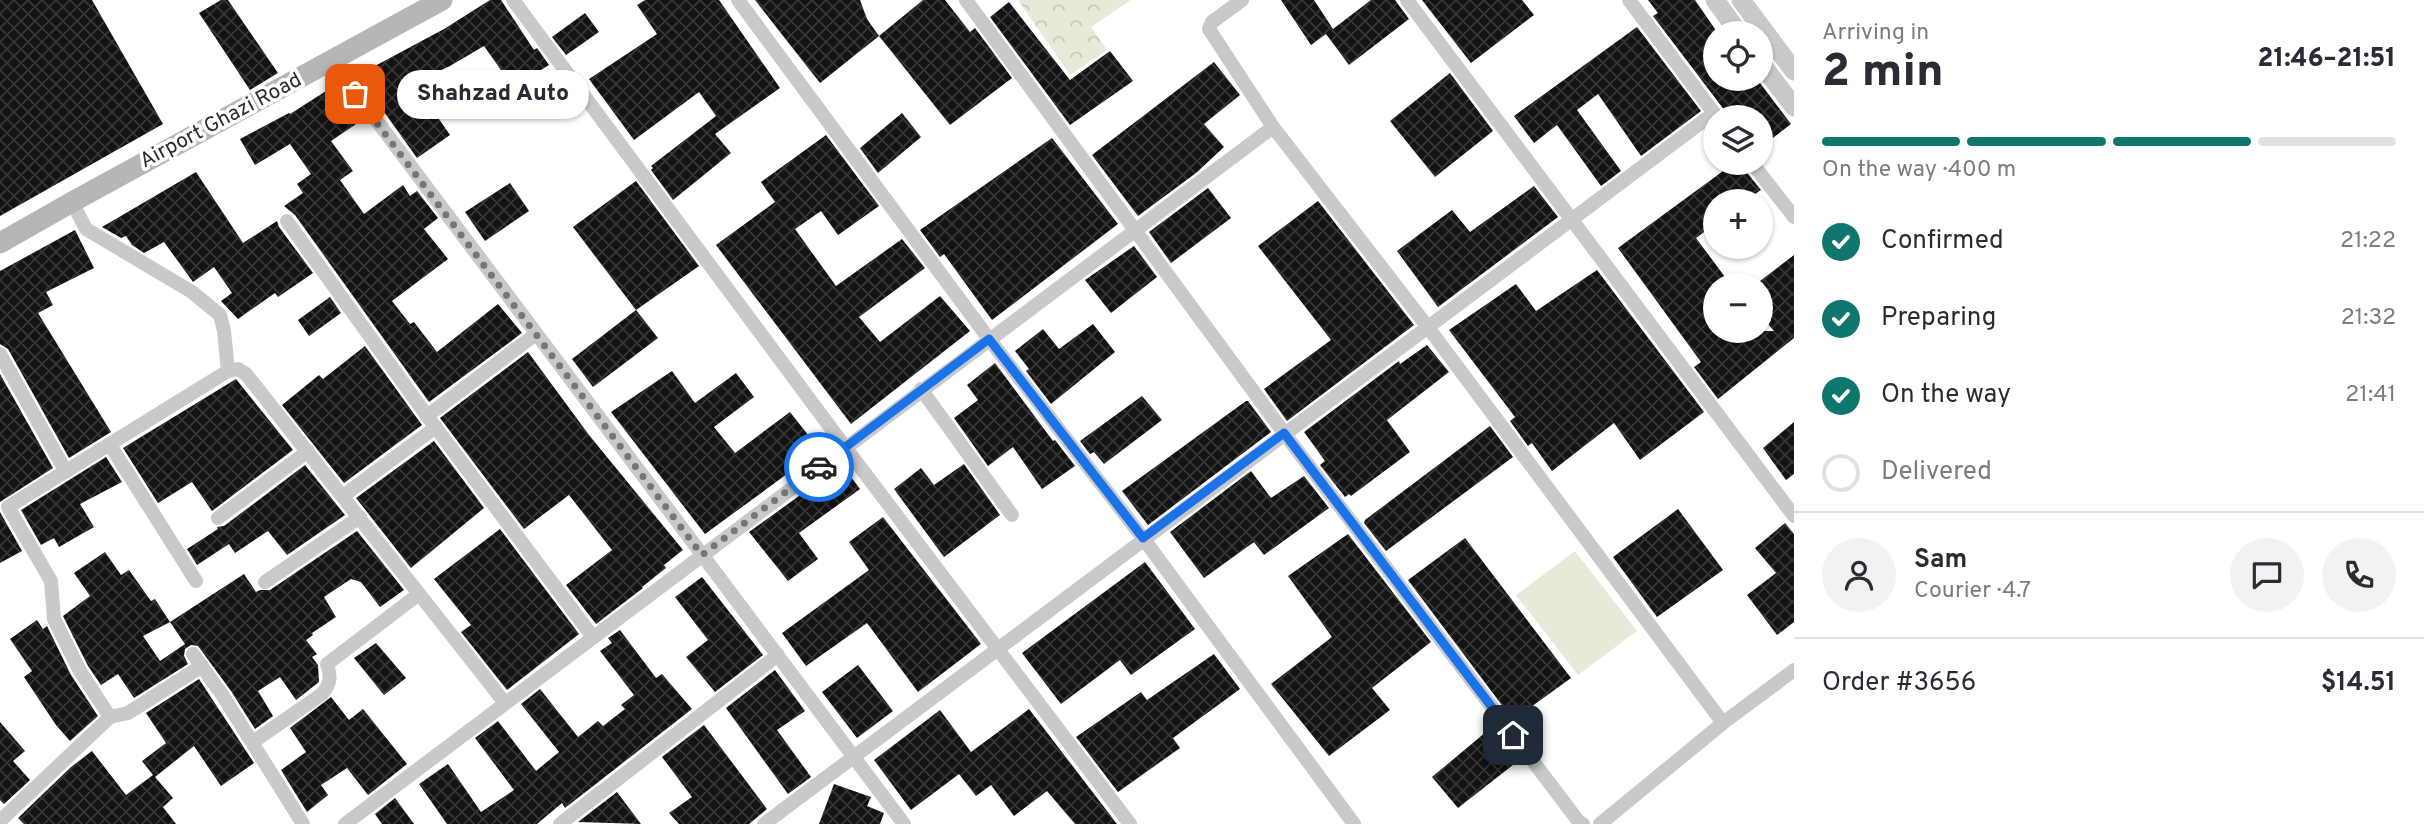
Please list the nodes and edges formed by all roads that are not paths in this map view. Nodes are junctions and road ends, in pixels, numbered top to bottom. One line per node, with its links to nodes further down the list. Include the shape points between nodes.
1 (442, 0): 11 (main road, Airport Ghazi Road)
2 (513, 0): 35 (street)
3 (738, 0): 28 (street)
4 (966, 0): 24 (street)
5 (1242, 0): 18 (street, via 1209,29)
6 (1407, 0): 22 (street)
7 (1629, 0): 15 (street)
8 (1715, 0): 10 (street)
9 (1741, 0): 12 (street)
10 (1730, 21)
11 (332, 61): 20 (main road, Airport Ghazi Road); 27 (street)
12 (1791, 62): 13 (street)
13 (1773, 66)
14 (1773, 79): 16 (street)
15 (1708, 105)
16 (1794, 107)
17 (1703, 125): 22 (street)
18 (1273, 127): 24 (street); 26 (street)
19 (1761, 175): 21 (street)
20 (72, 202): 25 (main road, Airport Ghazi Road); 30 (street, via 86,229 192,292 219,315)
21 (1794, 217)
22 (1573, 220): 26 (street); 40 (street)
23 (287, 221): 32 (street)
24 (1135, 229): 28 (street); 33 (street)
25 (0, 243)
26 (1427, 326): 33 (street); 54 (street)
27 (536, 334): 32 (street); 44 (street)
28 (989, 339): 31 (street); 43 (street)
29 (0, 354): 37 (street)
30 (228, 371): 34 (street); 36 (street, via 238,369 246,374)
31 (922, 389): 35 (street); 39 (street)
32 (432, 422): 38 (street); 48 (street)
33 (1284, 433): 43 (street); 65 (street)
34 (110, 445): 37 (street); 45 (street)
35 (845, 447): 44 (street); 49 (street)
36 (308, 451): 38 (street); 42 (street)
37 (66, 471): 53 (street, via 8,507 51,581 54,619 79,671)
38 (343, 496): 41 (street)
39 (1012, 515)
40 (1794, 516)
41 (360, 517): 46 (street); 47 (street)
42 (218, 518)
43 (1143, 538): 49 (street); 64 (street)
44 (702, 555): 48 (street); 50 (street)
45 (196, 581)
46 (265, 582)
47 (419, 594): 52 (street); 55 (street, via 327,664 329,685 322,694)
48 (593, 637): 52 (street)
49 (998, 648): 56 (street); 63 (street)
50 (779, 655): 56 (street); 60 (street)
51 (1794, 670): 54 (street)
52 (505, 703): 59 (street)
53 (110, 717): 55 (street, via 128,713 197,660); 57 (street)
54 (1723, 723): 66 (street)
55 (253, 742): 58 (street)
56 (854, 755): 61 (street); 62 (street)
57 (2, 821)
58 (303, 824)
59 (345, 824)
60 (560, 824)
61 (764, 824)
62 (904, 824)
63 (1130, 824)
64 (1354, 824)
65 (1583, 824)
66 (1600, 824)

